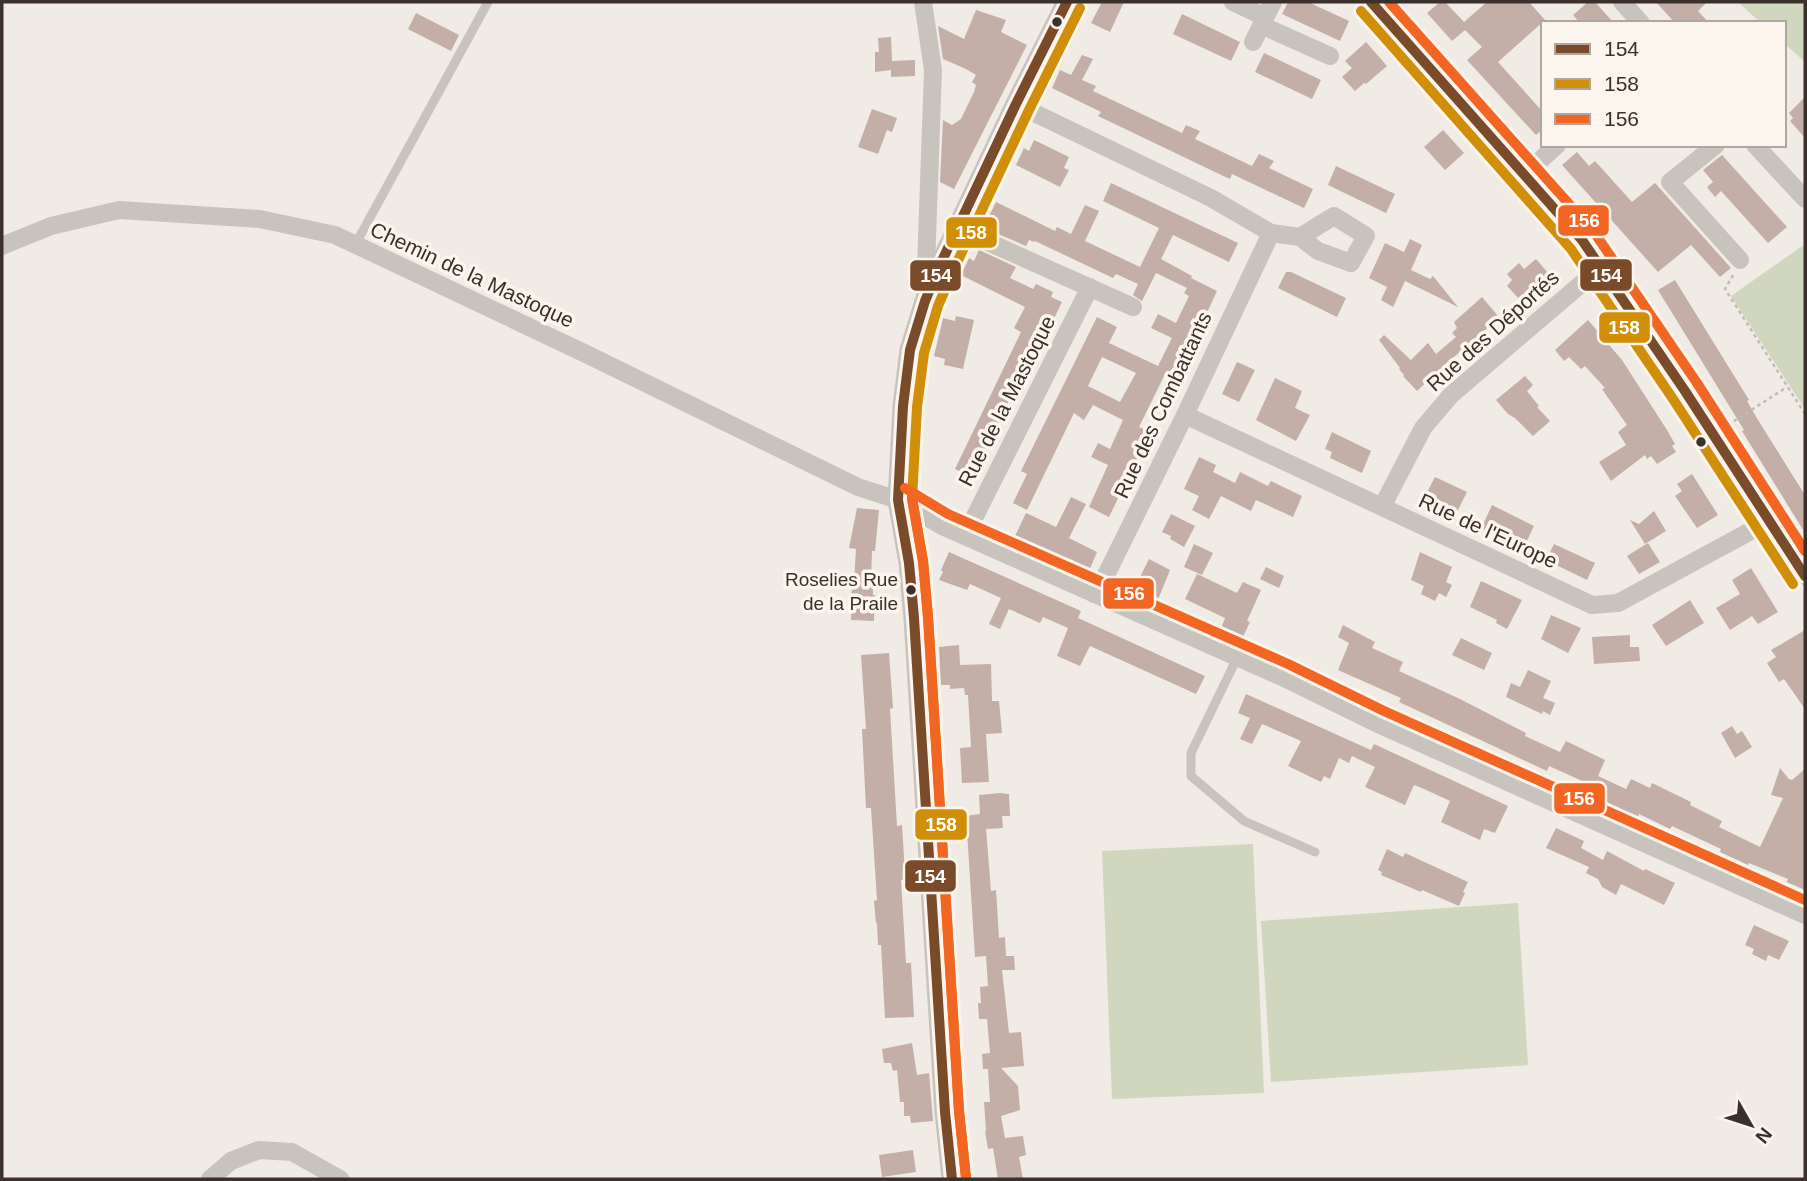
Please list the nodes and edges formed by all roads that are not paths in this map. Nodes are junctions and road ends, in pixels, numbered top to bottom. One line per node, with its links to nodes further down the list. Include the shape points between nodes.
1 (488, 2): 20 (lane)
2 (923, 2): 25 (street, via 933,69)
3 (1067, 2): 11 (street)
4 (1233, 2): 7 (street)
5 (1371, 2): 15 (street)
6 (1622, 2): 8 (street)
7 (1266, 14): 9 (street); 10 (street)
8 (1639, 21)
9 (1253, 42)
10 (1330, 56)
11 (1016, 104): 17 (street, via 1211,198); 25 (street)
12 (1555, 147): 15 (street)
13 (1714, 147): 22 (street, via 1670,182)
14 (1757, 147): 16 (street)
15 (1524, 175): 23 (street)
16 (1805, 199)
17 (1271, 233): 18 (street); 27 (street, Rue des Combattants)
18 (1300, 237)
19 (979, 238): 24 (street)
20 (355, 245): 21 (street, Chemin de la Mastoque, via 335,235 260,219 118,210 51,226); 28 (street, Chemin de la Mastoque, via 858,487)
21 (2, 246)
22 (1740, 260)
23 (1601, 267): 29 (street, Rue des Déportés, via 1451,395 1423,428); 30 (street)
24 (1090, 286): 26 (street); 31 (street, Rue de la Mastoque)
25 (925, 301): 28 (street, via 909,350)
26 (1133, 307)
27 (1185, 415): 29 (street, Rue de l'Europe); 33 (street, Rue des Combattants)
28 (898, 500): 31 (street, Chemin de la Mastoque); 39 (street, via 914,618)
29 (1382, 507): 30 (street, Rue de l'Europe, via 1592,605 1618,603)
30 (1769, 521): 32 (street)
31 (965, 536): 33 (street, Chemin de la Mastoque)
32 (1805, 576)
33 (1094, 594): 34 (street, Chemin de la Mastoque)
34 (1237, 658): 35 (lane, via 1191,753 1191,776 1244,821); 36 (street, Chemin de la Mastoque)
35 (1315, 852)
36 (1805, 915)
37 (210, 1179): 38 (street, via 231,1161 259,1150 292,1152)
38 (340, 1179)
39 (952, 1179)

